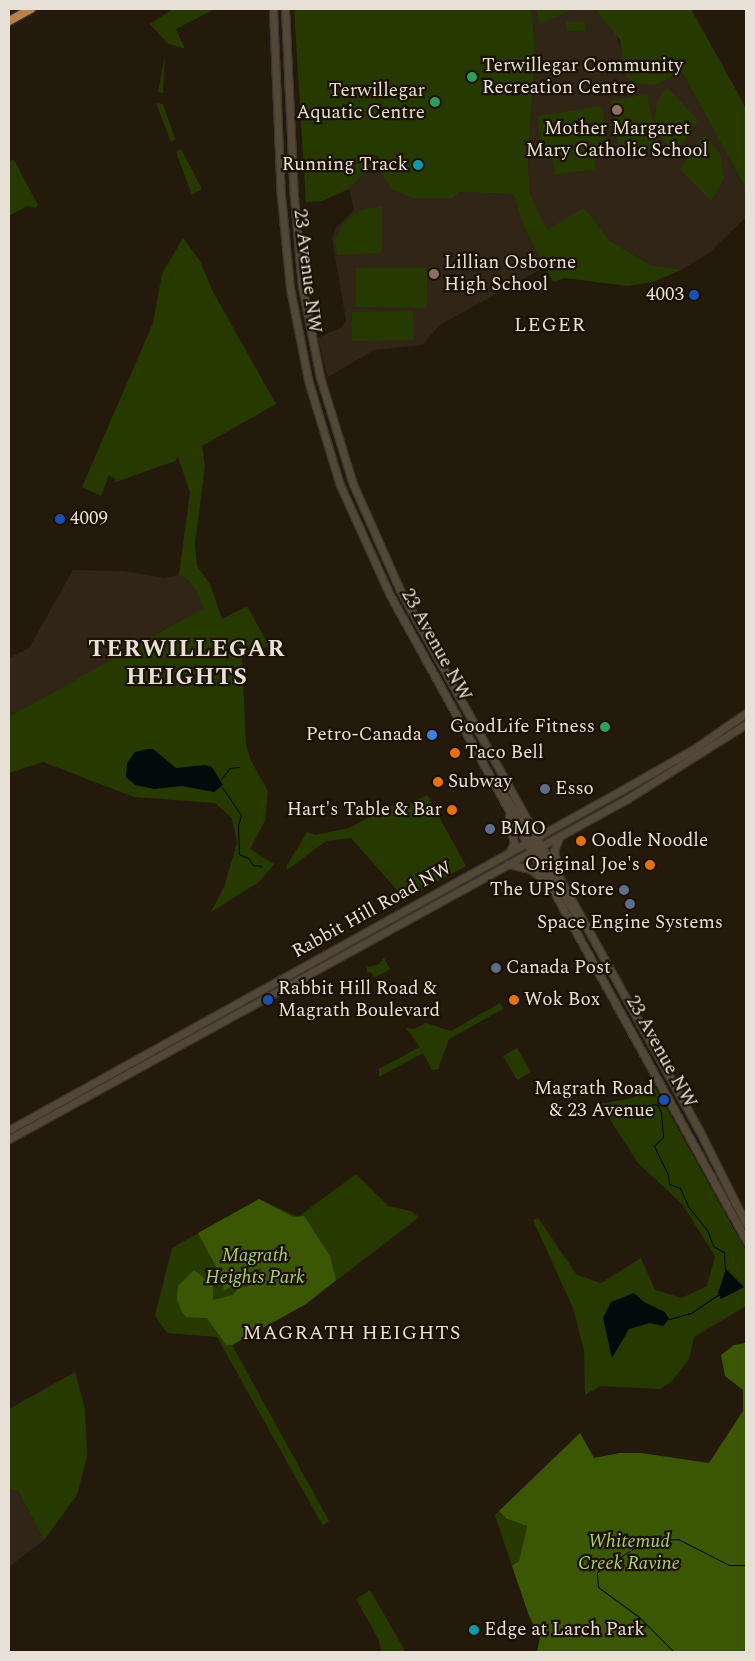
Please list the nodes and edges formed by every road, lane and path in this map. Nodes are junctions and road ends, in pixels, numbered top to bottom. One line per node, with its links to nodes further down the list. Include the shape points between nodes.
1 (31, 9): 4 (main road)
2 (273, 9): 7 (main road, 23 Avenue NW, via 287,264 296,324 316,409 340,485 372,559)
3 (285, 9): 10 (main road, 23 Avenue NW, via 299,264 310,334 331,419 382,552)
4 (9, 21)
5 (746, 712): 10 (main road, Rabbit Hill Road NW, via 694,749)
6 (746, 724): 9 (main road, Rabbit Hill Road NW, via 666,777)
7 (492, 780): 8 (main road, 23 Avenue NW); 10 (main road)
8 (506, 806): 10 (main road, 23 Avenue NW); 12 (main road, via 514,843)
9 (559, 836): 11 (main road, Rabbit Hill Road NW); 14 (main road, via 554,851)
10 (532, 840): 11 (main road, 23 Avenue NW); 11 (main road, 23 Avenue NW); 12 (main road, Rabbit Hill Road NW)
11 (537, 849): 13 (main road, Rabbit Hill Road NW); 14 (main road, 23 Avenue NW); 15 (main road, 23 Avenue NW); 16 (main road, via 572,910)
12 (505, 855): 17 (main road, Rabbit Hill Road NW)
13 (508, 864): 15 (main road, via 530,869); 18 (main road, Rabbit Hill Road NW)
14 (561, 880): 16 (main road, 23 Avenue NW)
15 (549, 884): 20 (main road, 23 Avenue NW)
16 (588, 930): 19 (main road, 23 Avenue NW, via 699,1130)
17 (9, 1130)
18 (9, 1139)
19 (746, 1224)
20 (746, 1240)

